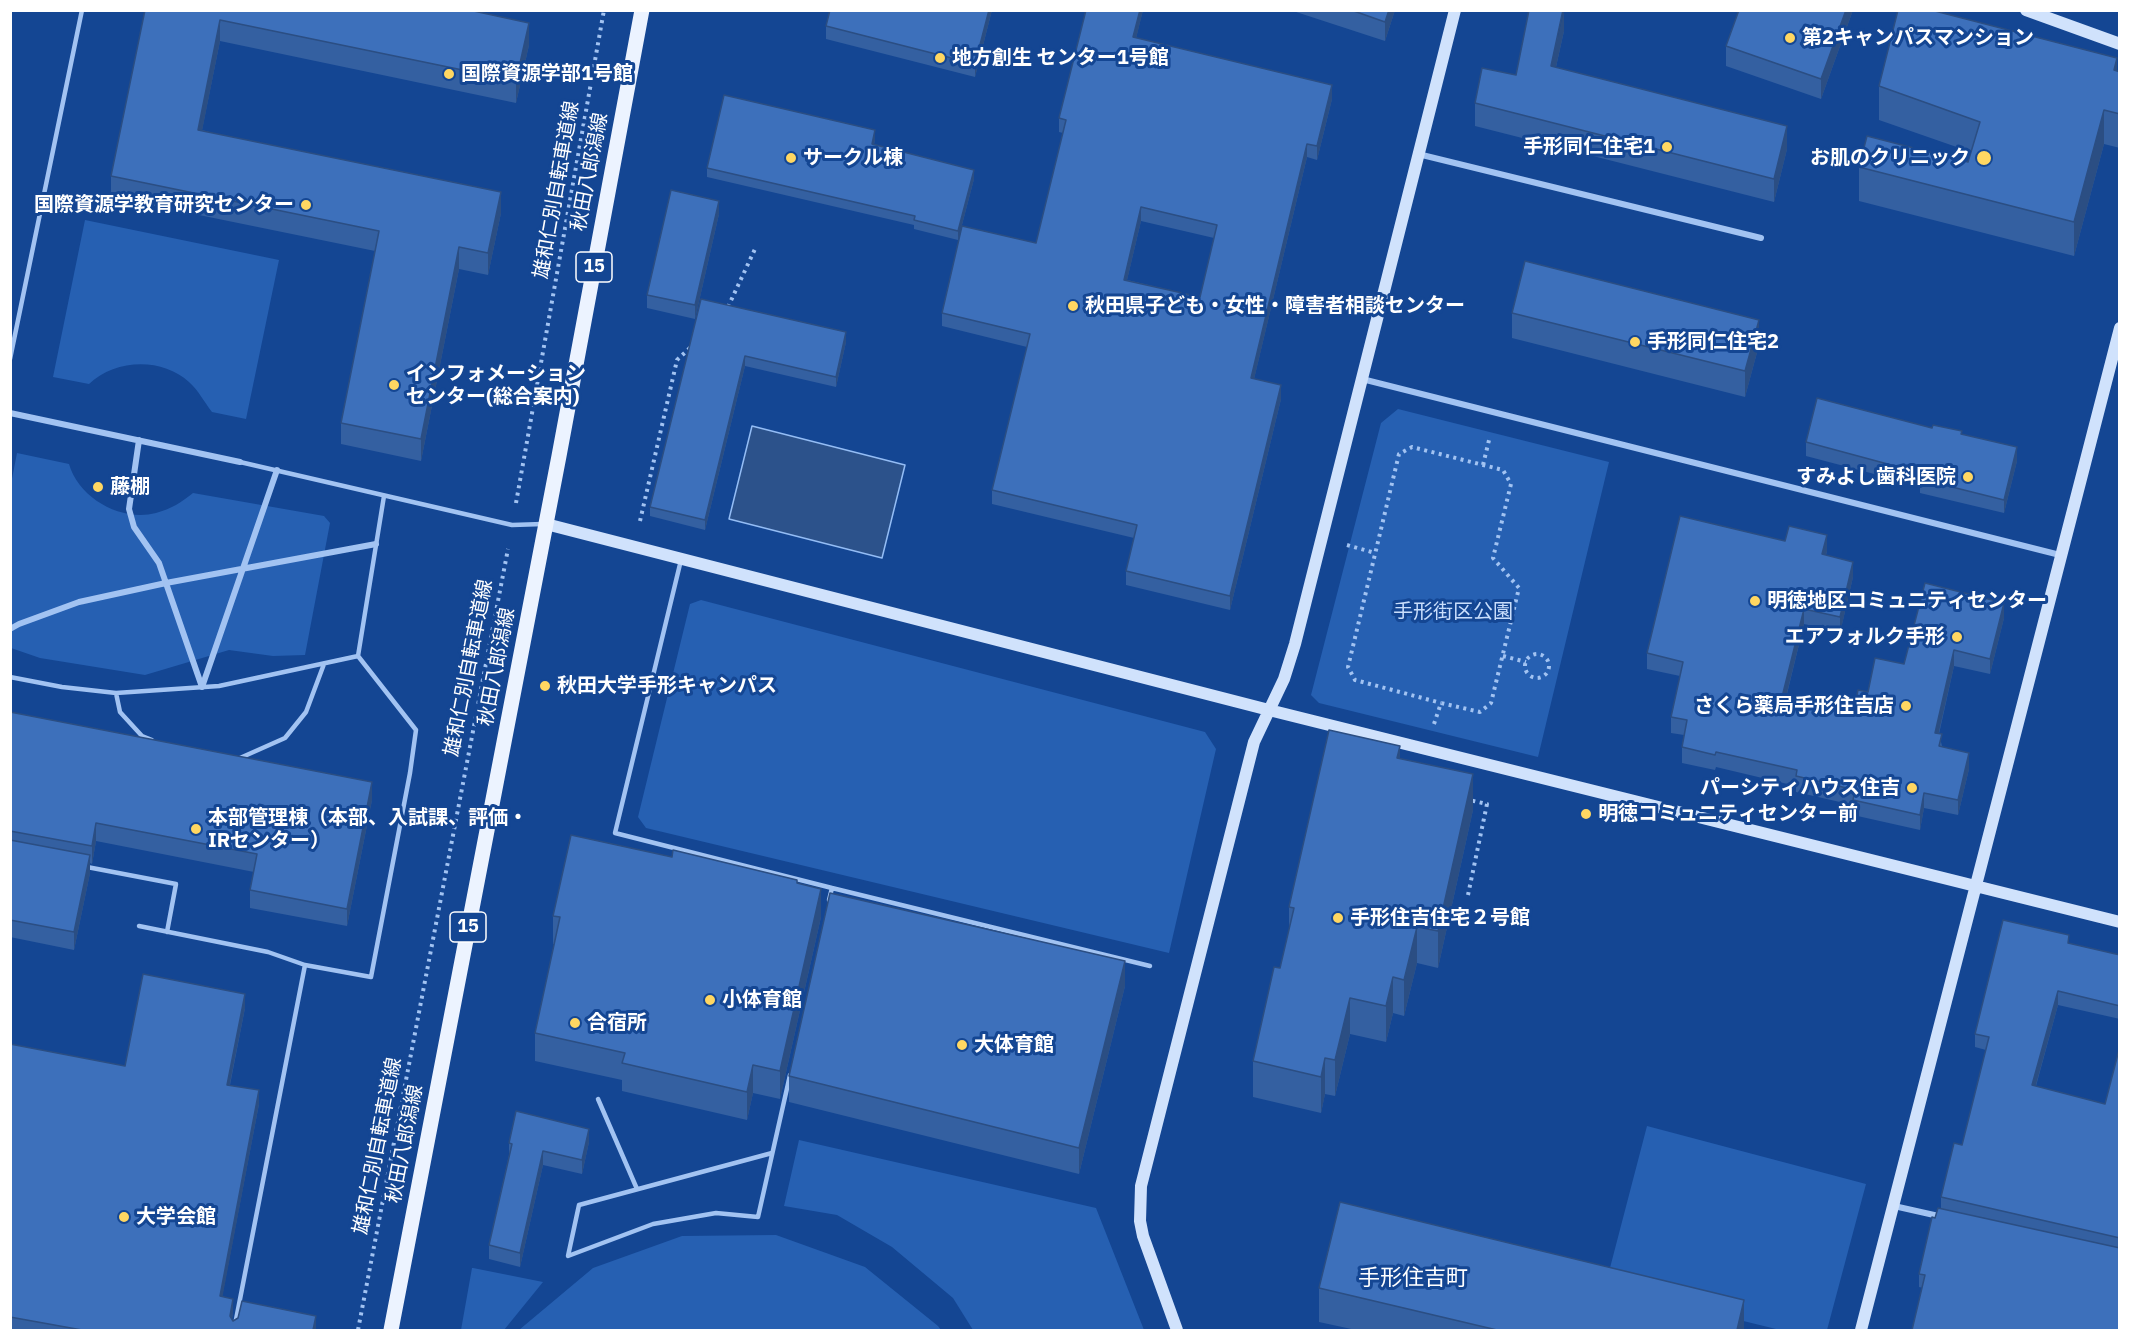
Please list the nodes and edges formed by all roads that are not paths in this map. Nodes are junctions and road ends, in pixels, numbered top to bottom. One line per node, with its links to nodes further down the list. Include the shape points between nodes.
1 (82, 10): 9 (lane)
2 (642, 10): 16 (main road, 秋田八郎潟線 / 15)
3 (1455, 10): 6 (street)
4 (2026, 10): 5 (street)
5 (2120, 44)
6 (1418, 154): 7 (street); 10 (street)
7 (1761, 238)
8 (2120, 328): 18 (street)
9 (10, 359)
10 (1361, 379): 18 (street); 28 (street, via 1294,644 1284,679)
11 (10, 413): 12 (street)
12 (140, 440): 13 (street); 21 (street, via 129,509 134,527 159,563)
13 (240, 462): 14 (lane)
14 (277, 470): 15 (lane); 20 (street)
15 (384, 496): 16 (lane, via 512,525); 17 (lane)
16 (546, 524): 19 (street); 47 (main road, 秋田八郎潟線 / 15)
17 (376, 544): 20 (street); 23 (lane)
18 (2060, 555): 32 (street)
19 (682, 558): 28 (street); 33 (lane, via 615,833)
20 (245, 568): 21 (street); 26 (street)
21 (166, 583): 22 (street, via 79,602); 26 (street)
22 (10, 630)
23 (358, 656): 24 (lane); 38 (lane, via 416,729 410,772 370,977)
24 (324, 664): 26 (lane); 30 (lane, via 306,712 285,738 241,758)
25 (10, 677): 27 (lane)
26 (202, 687): 27 (lane)
27 (117, 693): 29 (lane, via 120,712 142,736)
28 (1269, 710): 32 (street); 48 (street, via 1254,742 1141,1186 1143,1236)
29 (163, 744)
30 (230, 756)
31 (77, 866): 37 (lane, via 176,884)
32 (1977, 886): 35 (street); 44 (street)
33 (832, 888): 34 (lane); 39 (lane)
34 (826, 911)
35 (2120, 922)
36 (140, 926): 37 (lane)
37 (167, 932): 38 (lane, via 268,952)
38 (305, 965): 46 (lane)
39 (1150, 966)
40 (790, 1072): 42 (lane)
41 (598, 1099): 43 (lane)
42 (772, 1153): 43 (lane); 43 (lane, via 758,1217 716,1213 653,1224 568,1256 579,1204)
43 (637, 1189)
44 (1894, 1206): 45 (street); 49 (street)
45 (1950, 1218)
46 (234, 1330)
47 (391, 1330)
48 (1177, 1330)
49 (1862, 1330)

